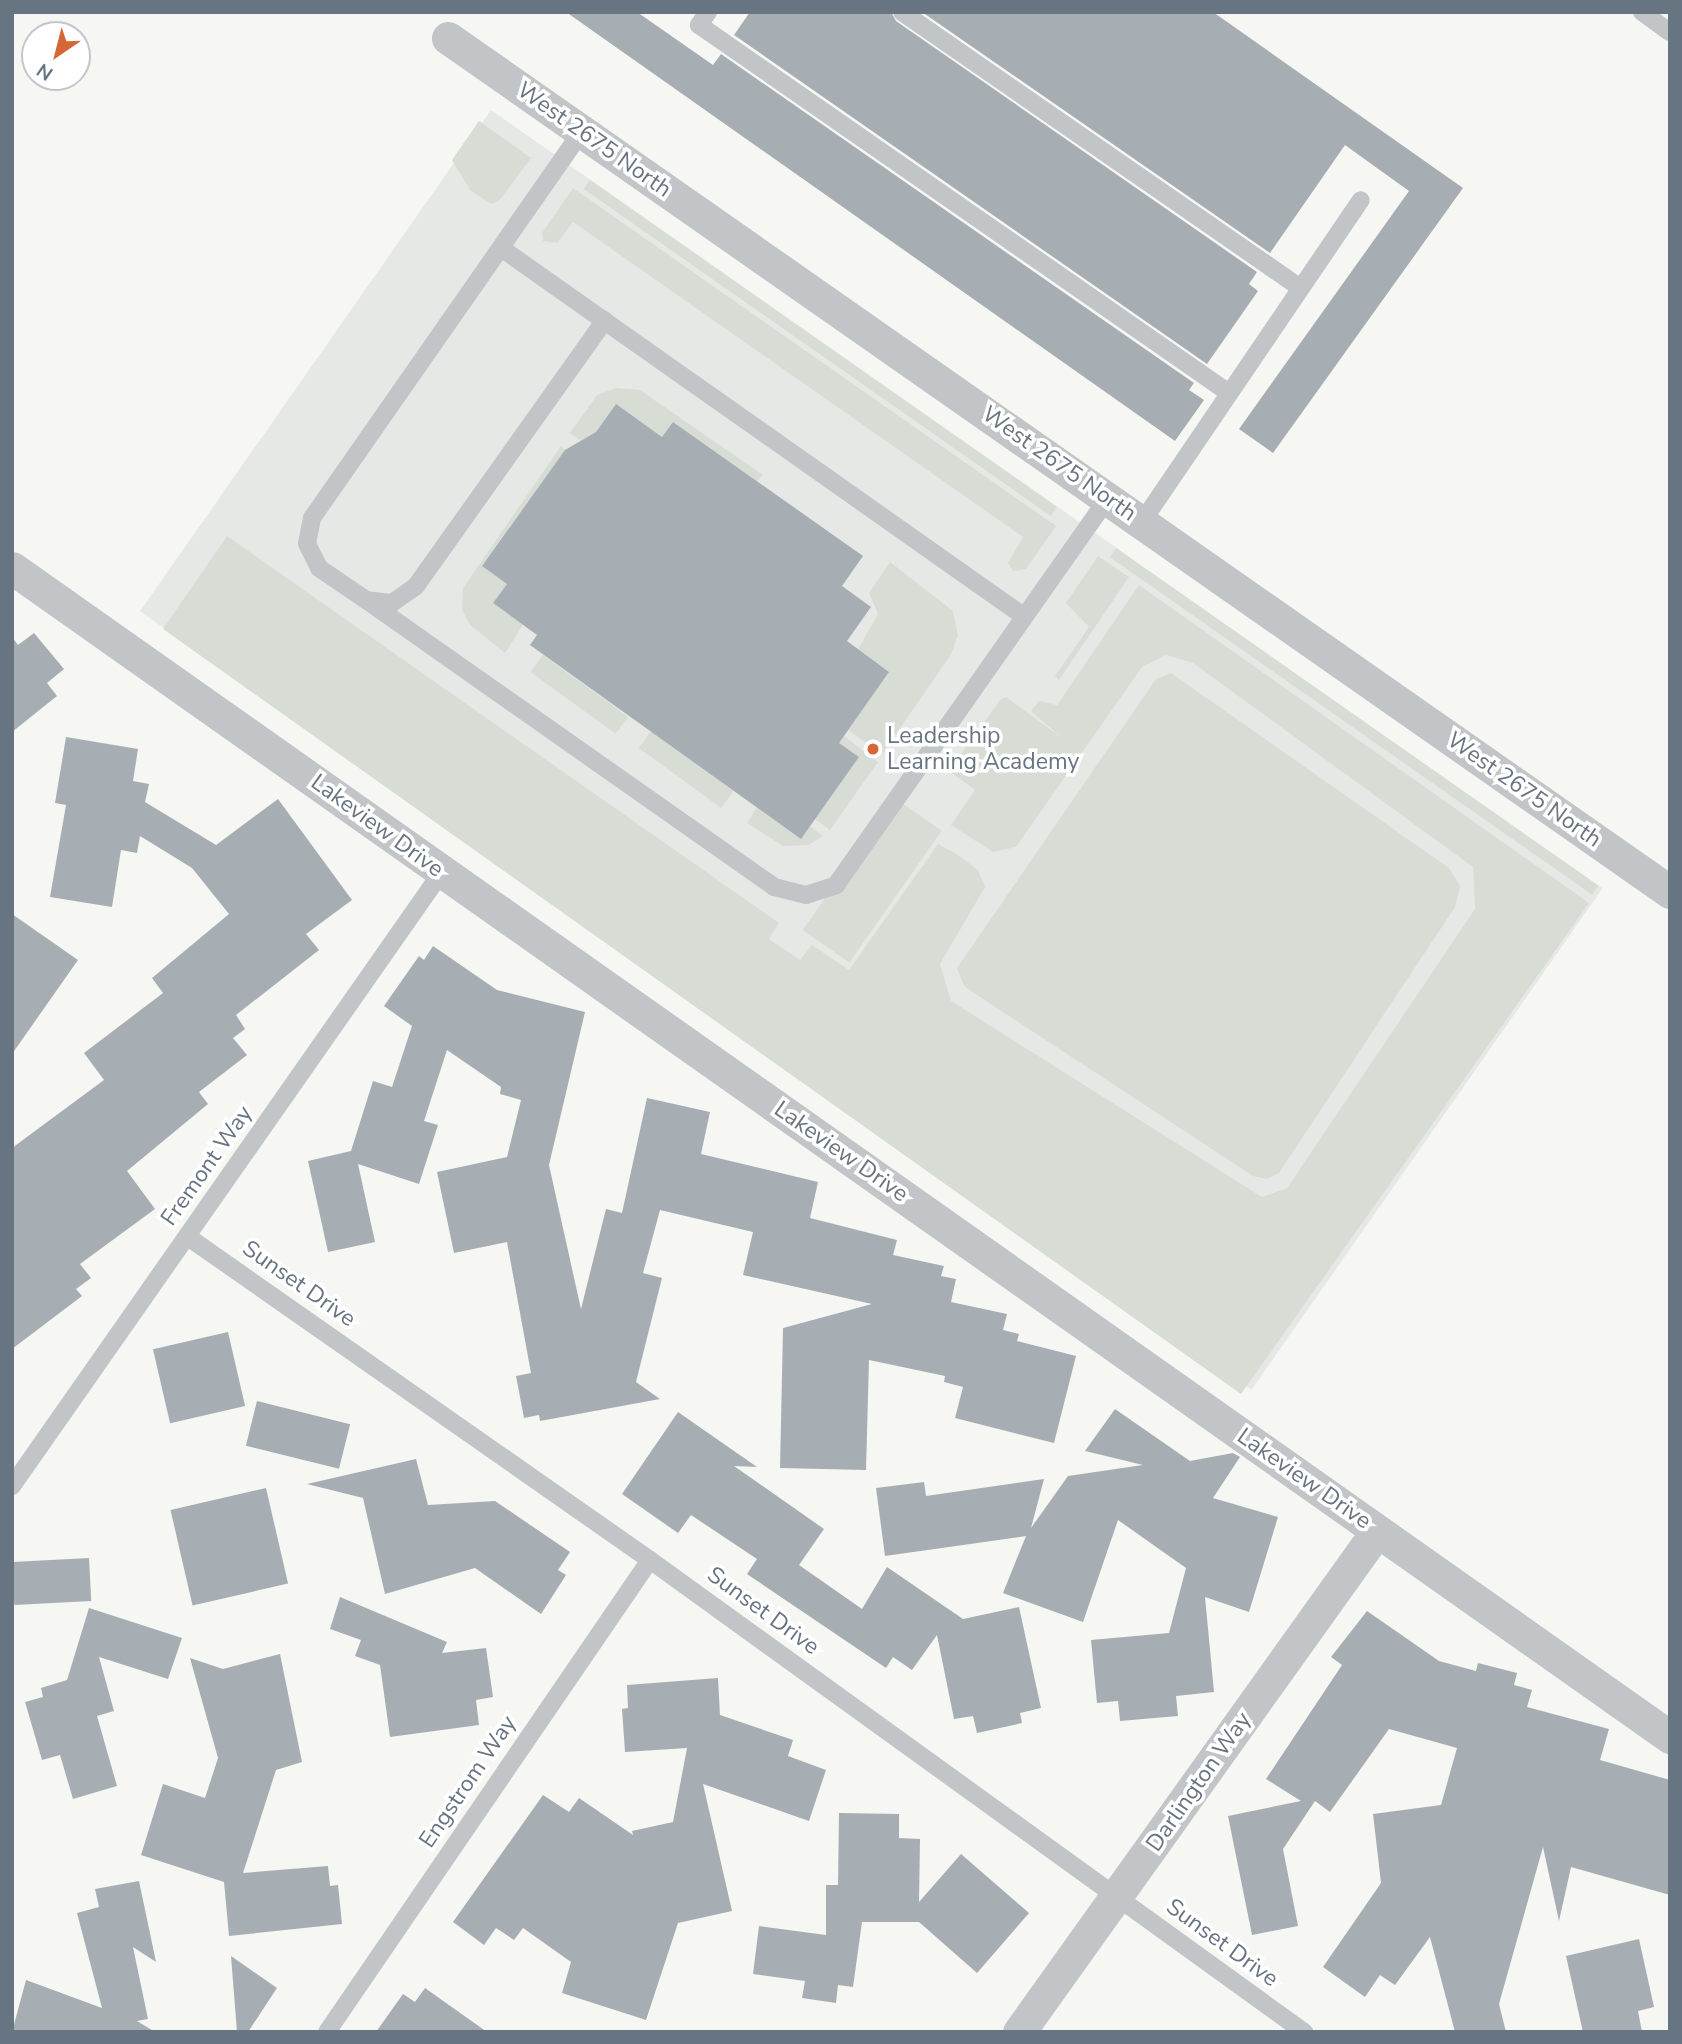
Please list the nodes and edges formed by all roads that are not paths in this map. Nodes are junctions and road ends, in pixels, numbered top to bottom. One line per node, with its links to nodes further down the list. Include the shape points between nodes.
1 (708, 12): 11 (lane, via 699,26)
2 (902, 12): 9 (lane)
3 (1643, 12): 4 (lane)
4 (1670, 33)
5 (448, 38): 6 (street, West 2675 North)
6 (582, 131): 8 (lane); 12 (street, West 2675 North)
7 (1361, 200): 9 (lane)
8 (501, 248): 10 (lane); 15 (lane, via 312,518 307,544 319,568)
9 (1300, 288): 11 (lane)
10 (605, 320): 15 (lane, via 416,586 392,603); 16 (lane)
11 (1229, 393): 13 (lane)
12 (1108, 498): 13 (street, West 2675 North); 16 (lane)
13 (1143, 522): 18 (street, West 2675 North)
14 (12, 568): 17 (street, Lakeview Drive)
15 (366, 600): 16 (lane, via 774,887 806,895 836,885)
16 (1022, 615)
17 (441, 873): 19 (lane, Fremont Way); 21 (street, Lakeview Drive)
18 (1670, 892)
19 (188, 1237): 20 (lane, Fremont Way); 22 (lane, Sunset Drive)
20 (12, 1486)
21 (1377, 1531): 23 (street, Lakeview Drive); 24 (street, Darlington Way)
22 (650, 1560): 24 (lane, Sunset Drive); 25 (lane, Engstrom Way)
23 (1670, 1737)
24 (1117, 1897): 26 (street, Darlington Way); 27 (lane, Sunset Drive)
25 (327, 2032)
26 (1019, 2032)
27 (1304, 2032)

